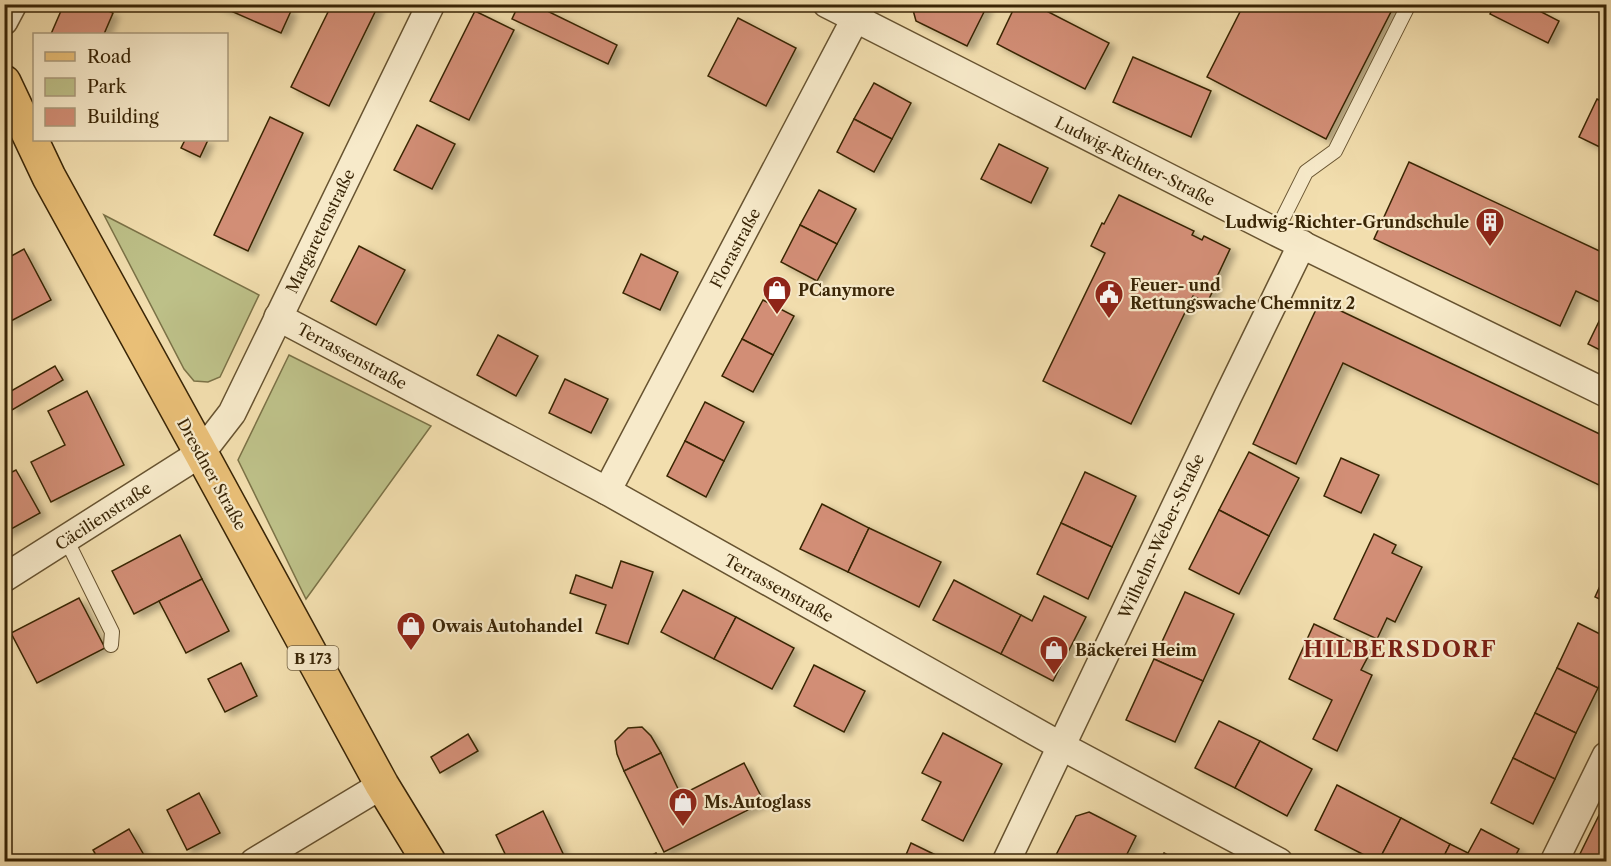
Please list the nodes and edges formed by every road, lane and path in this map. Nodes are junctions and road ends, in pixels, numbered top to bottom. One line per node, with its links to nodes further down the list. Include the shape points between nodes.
1 (13, 4): 6 (street)
2 (431, 4): 10 (street, Margaretenstraße)
3 (827, 4): 5 (street, Ludwig-Richter-Straße)
4 (1409, 4): 8 (lane, via 1335,151 1306,172)
5 (859, 12): 8 (street, Ludwig-Richter-Straße); 13 (street, Florastraße)
6 (4, 21)
7 (4, 82): 12 (main road, Dresdner Straße / B 173, via 49,177)
8 (1276, 232): 9 (street, Ludwig-Richter-Straße)
9 (1302, 244): 11 (street, Ludwig-Richter-Straße); 17 (street, Wilhelm-Weber-Straße)
10 (278, 317): 12 (street, Margaretenstraße, via 232,413); 13 (street, Terrassenstraße)
11 (1606, 393)
12 (201, 453): 14 (street, Cäcilienstraße); 19 (main road, Dresdner Straße / B 173)
13 (607, 492): 17 (street, Terrassenstraße)
14 (66, 539): 15 (street, Cäcilienstraße); 16 (lane, via 112,632)
15 (4, 578)
16 (111, 645)
17 (1061, 746): 22 (street, Wilhelm-Weber-Straße); 23 (street, Terrassenstraße)
18 (1606, 756): 24 (street)
19 (382, 785): 20 (street); 21 (main road, Dresdner Straße / B 173)
20 (254, 861)
21 (429, 861)
22 (1006, 861)
23 (1279, 861)
24 (1554, 861)

